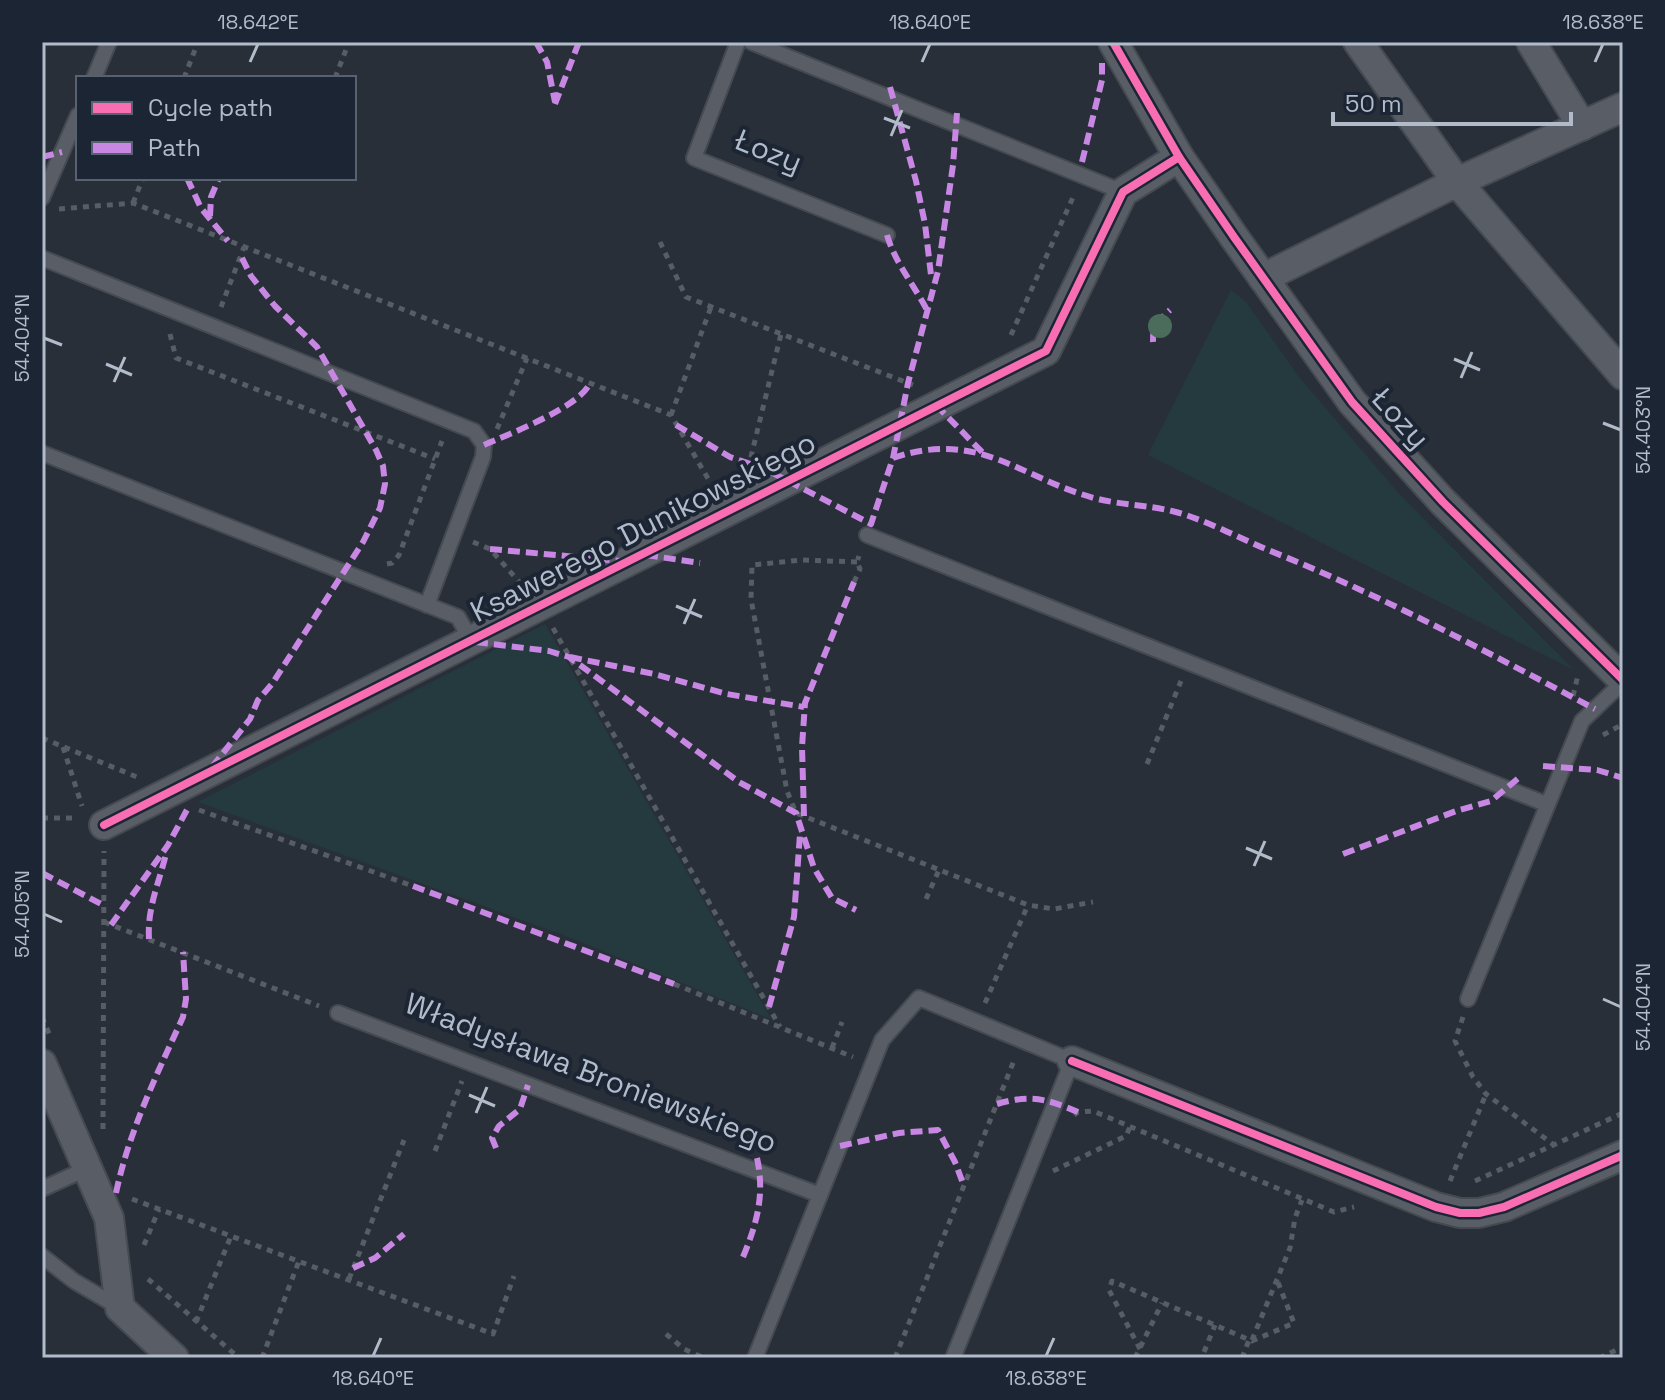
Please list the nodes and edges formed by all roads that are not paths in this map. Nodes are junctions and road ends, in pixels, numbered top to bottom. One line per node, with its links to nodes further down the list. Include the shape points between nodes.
1 (109, 42): 7 (lane)
2 (738, 42): 15 (lane, Łozy, via 694,158)
3 (751, 42): 13 (lane)
4 (1113, 42): 11 (street, Łozy)
5 (1358, 42): 12 (street)
6 (1531, 42): 10 (street)
7 (95, 76)
8 (1623, 107): 10 (street)
9 (76, 120): 14 (lane)
10 (1582, 126): 12 (street)
11 (1179, 157): 13 (street); 17 (street, Łozy)
12 (1457, 182): 17 (street); 18 (street)
13 (1123, 192): 22 (street, Ksawerego Dunikowskiego, via 1046,351)
14 (42, 198)
15 (887, 235)
16 (42, 258): 21 (lane, Ksawerego Dunikowskiego, via 474,431 484,445 483,457)
17 (1263, 278): 23 (street, Łozy, via 1352,402 1443,502)
18 (1623, 375)
19 (42, 453): 21 (lane, Ksawerego Dunikowskiego)
20 (867, 535): 24 (lane)
21 (427, 605): 22 (lane, Ksawerego Dunikowskiego, via 458,617)
22 (472, 642): 25 (street, Ksawerego Dunikowskiego)
23 (1623, 681): 24 (lane, Łozy, via 1582,721)
24 (1546, 804): 26 (lane, Łozy)
25 (94, 818)
26 (1468, 999)
27 (338, 1013): 33 (lane, Władysława Broniewskiego)
28 (1072, 1061): 30 (street, via 1460,1213 1504,1207); 33 (lane, via 919,998 882,1040); 38 (lane)
29 (42, 1064): 31 (street)
30 (1623, 1155)
31 (88, 1168): 32 (lane); 35 (street, via 109,1218)
32 (42, 1189)
33 (820, 1195): 37 (lane)
34 (42, 1256): 35 (lane)
35 (120, 1308): 36 (street)
36 (174, 1358)
37 (755, 1358)
38 (953, 1358)

